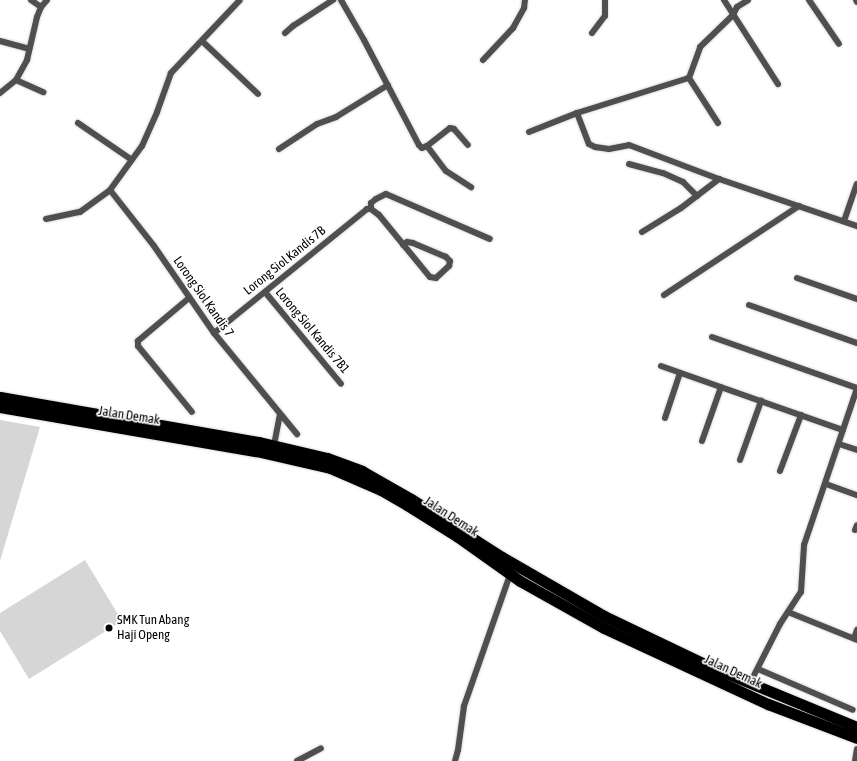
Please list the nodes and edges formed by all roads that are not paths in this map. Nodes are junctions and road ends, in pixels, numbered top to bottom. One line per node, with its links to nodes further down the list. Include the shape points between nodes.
1 (31, 0): 11 (street)
2 (46, 0): 11 (street)
3 (240, 0): 16 (street)
4 (333, 0): 13 (street)
5 (341, 0): 23 (street)
6 (525, 0): 19 (street, via 524,8 513,28)
7 (605, 0): 14 (street, via 605,16)
8 (724, 0): 12 (street)
9 (748, 0): 12 (street, via 737,7)
10 (809, 0): 17 (street)
11 (41, 7): 18 (street)
12 (733, 15): 20 (street, via 700,47); 22 (street)
13 (285, 33)
14 (592, 33)
15 (0, 41): 18 (street)
16 (202, 41): 26 (street); 34 (street, via 171,73 142,146)
17 (839, 44)
18 (29, 49): 21 (street, via 27,60)
19 (483, 60)
20 (689, 78): 27 (street); 29 (street)
21 (16, 80): 24 (street); 25 (street)
22 (778, 84)
23 (388, 85): 32 (street, via 419,145 422,148); 33 (street, via 336,117 318,124)
24 (43, 92)
25 (0, 93)
26 (258, 94)
27 (577, 113): 30 (street); 36 (street, via 589,144 595,147 609,149 629,145)
28 (78, 123): 34 (street)
29 (718, 124)
30 (529, 132)
31 (468, 145): 32 (street, via 454,129 450,128)
32 (427, 146): 38 (street, via 446,171)
33 (279, 150)
34 (132, 160): 39 (street)
35 (629, 164): 40 (street, via 663,173 682,182)
36 (719, 179): 40 (street); 41 (street)
37 (857, 184): 44 (street)
38 (471, 187)
39 (110, 190): 43 (street, via 80,212); 52 (street, Lorong Siol Kandis 7, via 154,246)
40 (697, 196): 46 (street)
41 (799, 206): 44 (street); 51 (street)
42 (371, 209): 47 (street, Lorong Siol Kandis 7B, via 372,203 386,194); 48 (street); 50 (street, Lorong Siol Kandis 7B, via 367,209)
43 (46, 219)
44 (844, 221): 45 (street)
45 (857, 226)
46 (642, 232)
47 (490, 239)
48 (403, 244): 48 (street, via 414,243 446,257 450,261 450,266 433,279)
49 (797, 278): 53 (street)
50 (265, 292): 55 (street, Lorong Siol Kandis 7B); 60 (street, Lorong Siol Kandis 7B1)
51 (664, 295)
52 (189, 298): 55 (street, Lorong Siol Kandis 7); 67 (street, via 138,340 138,346)
53 (857, 299)
54 (748, 305): 57 (street)
55 (214, 333): 68 (street, Lorong Siol Kandis 7)
56 (712, 337): 62 (street)
57 (857, 343)
58 (661, 366): 59 (street)
59 (680, 373): 61 (street); 70 (street)
60 (342, 384)
61 (721, 387): 64 (street); 73 (street)
62 (857, 388): 65 (street)
63 (0, 397): 75 (highway, Jalan Demak)
64 (761, 401): 69 (street); 77 (street)
65 (855, 405): 71 (street)
66 (0, 407): 81 (highway, Jalan Demak, via 256,450 330,468 381,490 407,505)
67 (192, 412)
68 (280, 415): 72 (street, Lorong Siol Kandis 7); 75 (street)
69 (802, 415): 71 (street); 78 (street)
70 (665, 418)
71 (843, 430): 74 (street)
72 (297, 434)
73 (702, 441)
74 (839, 444): 76 (street); 79 (street)
75 (274, 445): 86 (highway, Jalan Demak, via 327,458 362,471 583,605 658,643)
76 (857, 450)
77 (740, 460)
78 (780, 471)
79 (826, 484): 80 (street); 82 (street, via 804,545 801,592)
80 (857, 495)
81 (510, 574): 89 (highway, Jalan Demak, via 604,628 768,704); 93 (street, via 464,706)
82 (788, 612): 84 (street); 85 (street)
83 (857, 630): 84 (street)
84 (855, 639)
85 (758, 669): 86 (street); 87 (street)
86 (750, 683): 88 (highway, Jalan Demak)
87 (853, 710)
88 (857, 726)
89 (857, 738)
90 (321, 748): 92 (street)
91 (857, 749): 94 (street)
92 (297, 761)
93 (455, 761)
94 (855, 761)

